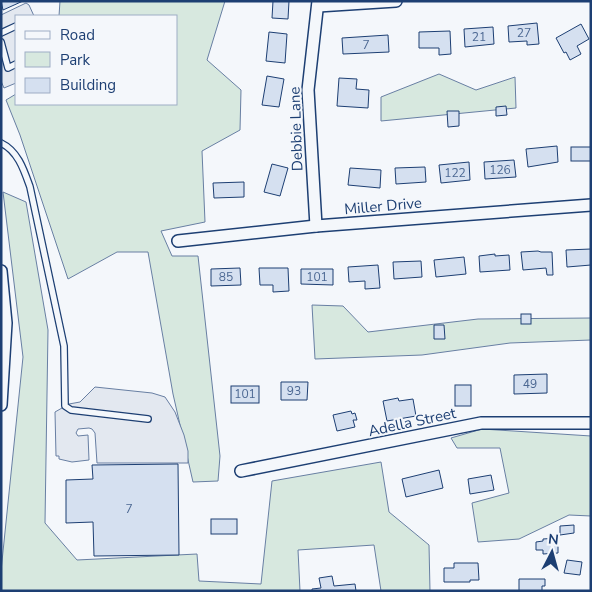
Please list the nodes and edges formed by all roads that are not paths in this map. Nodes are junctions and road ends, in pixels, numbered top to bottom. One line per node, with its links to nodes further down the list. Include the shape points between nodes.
1 (396, 1): 2 (street)
2 (318, 4): 9 (street, Debbie Lane, via 308,90)
3 (15, 26): 4 (lane)
4 (1, 33)
5 (1, 42): 6 (lane, via 8,68)
6 (15, 64)
7 (1, 143): 14 (lane, via 15,154 30,187 64,346 65,406 71,410)
8 (591, 204): 9 (street, Miller Drive)
9 (316, 226): 10 (street, Miller Drive)
10 (178, 241)
11 (1, 271): 12 (street)
12 (3, 305): 13 (street, via 6,341)
13 (1, 405)
14 (148, 419)
15 (591, 423): 16 (street, Adella Street, via 481,422)
16 (241, 471)

